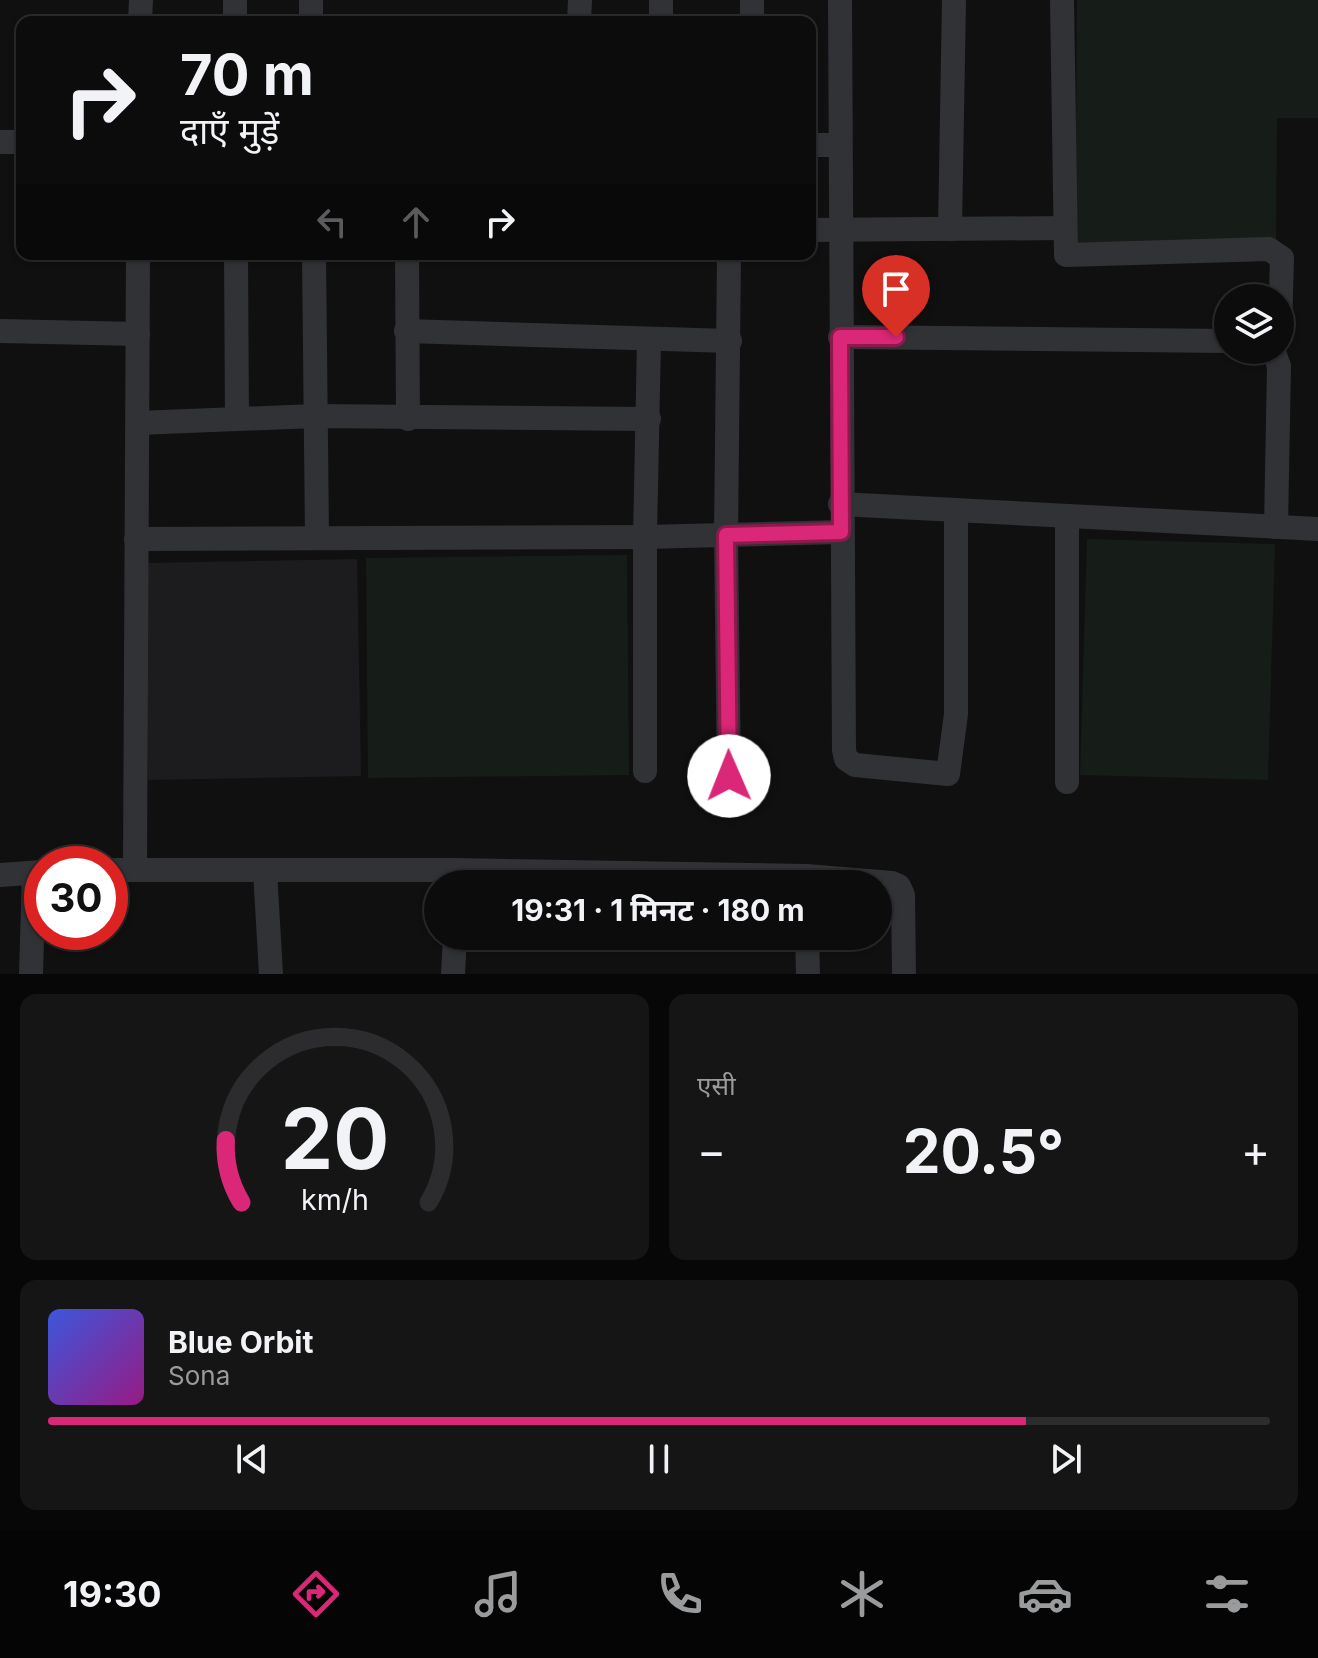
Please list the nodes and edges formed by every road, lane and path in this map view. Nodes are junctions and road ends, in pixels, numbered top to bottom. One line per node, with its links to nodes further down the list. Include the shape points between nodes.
1 (840, 0): 5 (street)
2 (954, 0): 7 (street)
3 (1062, 0): 6 (street)
4 (816, 145): 5 (street)
5 (839, 145): 9 (street)
6 (1064, 228): 7 (street); 15 (street, via 1066,255 1269,249 1282,258)
7 (950, 229): 9 (street)
8 (816, 230): 9 (street)
9 (838, 230): 19 (street)
10 (138, 260): 18 (street)
11 (236, 260): 25 (street)
12 (314, 260): 24 (street)
13 (407, 260): 17 (street)
14 (729, 260): 21 (street)
15 (1281, 284)
16 (0, 331): 18 (street)
17 (406, 331): 20 (street); 26 (street)
18 (138, 334): 28 (street)
19 (840, 337): 22 (street); 29 (street)
20 (649, 340): 21 (street); 27 (street)
21 (730, 341): 35 (street)
22 (1214, 341)
23 (1277, 364): 32 (street)
24 (315, 416): 25 (street); 26 (street); 36 (street)
25 (237, 419): 28 (street)
26 (408, 419): 27 (street)
27 (649, 419): 37 (street)
28 (138, 423): 38 (street)
29 (840, 504): 30 (street); 34 (street)
30 (956, 510): 31 (street); 34 (street, via 956,714 948,774 855,765 846,759)
31 (1067, 516): 32 (street); 41 (street)
32 (1276, 527): 33 (street)
33 (1318, 529)
34 (841, 532): 35 (street)
35 (726, 535): 37 (street); 40 (street)
36 (317, 536): 37 (street); 38 (street)
37 (645, 537): 39 (street)
38 (136, 539): 43 (street)
39 (645, 771)
40 (729, 776)
41 (1067, 782)
42 (128, 869): 43 (street)
43 (135, 869): 44 (street)
44 (265, 871): 47 (street); 53 (street)
45 (24, 873): 46 (street)
46 (0, 875)
47 (424, 876)
48 (892, 886): 56 (street, via 899,886 903,895)
49 (33, 950): 52 (street)
50 (454, 950): 54 (street)
51 (807, 950): 55 (street)
52 (31, 974)
53 (271, 974)
54 (453, 974)
55 (808, 974)
56 (904, 974)

